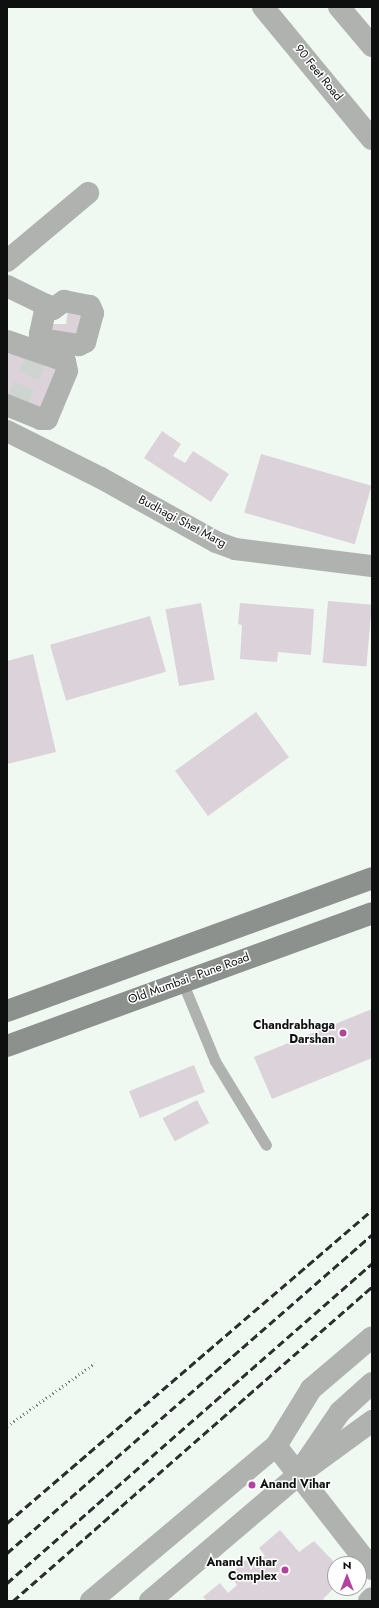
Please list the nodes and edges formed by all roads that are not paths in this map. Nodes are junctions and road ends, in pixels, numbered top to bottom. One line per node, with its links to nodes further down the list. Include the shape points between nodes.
1 (263, 7): 4 (street, 90 Feet Road)
2 (339, 7): 3 (street)
3 (372, 46)
4 (372, 139)
5 (88, 193): 6 (street)
6 (7, 261)
7 (7, 286): 8 (street)
8 (46, 305)
9 (7, 341): 10 (street, via 65,361 67,371 47,419 41,419)
10 (12, 406)
11 (7, 431): 12 (street, Budhagi Shet Marg, via 102,478 216,542 236,549)
12 (372, 566)
13 (372, 878): 15 (main road)
14 (372, 913): 16 (main road, Old Mumbai - Pune Road)
15 (144, 960): 17 (main road); 18 (main road)
16 (182, 981): 17 (main road, Old Mumbai - Pune Road); 20 (lane, via 215,1061)
17 (155, 991): 19 (main road, Old Mumbai - Pune Road)
18 (7, 1011)
19 (7, 1046)
20 (266, 1145)
21 (372, 1338): 24 (street, via 311,1389)
22 (372, 1383): 25 (street, via 340,1412)
23 (372, 1421): 25 (street)
24 (276, 1446): 25 (street); 28 (street)
25 (298, 1475): 26 (street); 29 (street)
26 (372, 1569)
27 (372, 1598): 30 (street)
28 (91, 1601)
29 (150, 1601)
30 (369, 1601)

